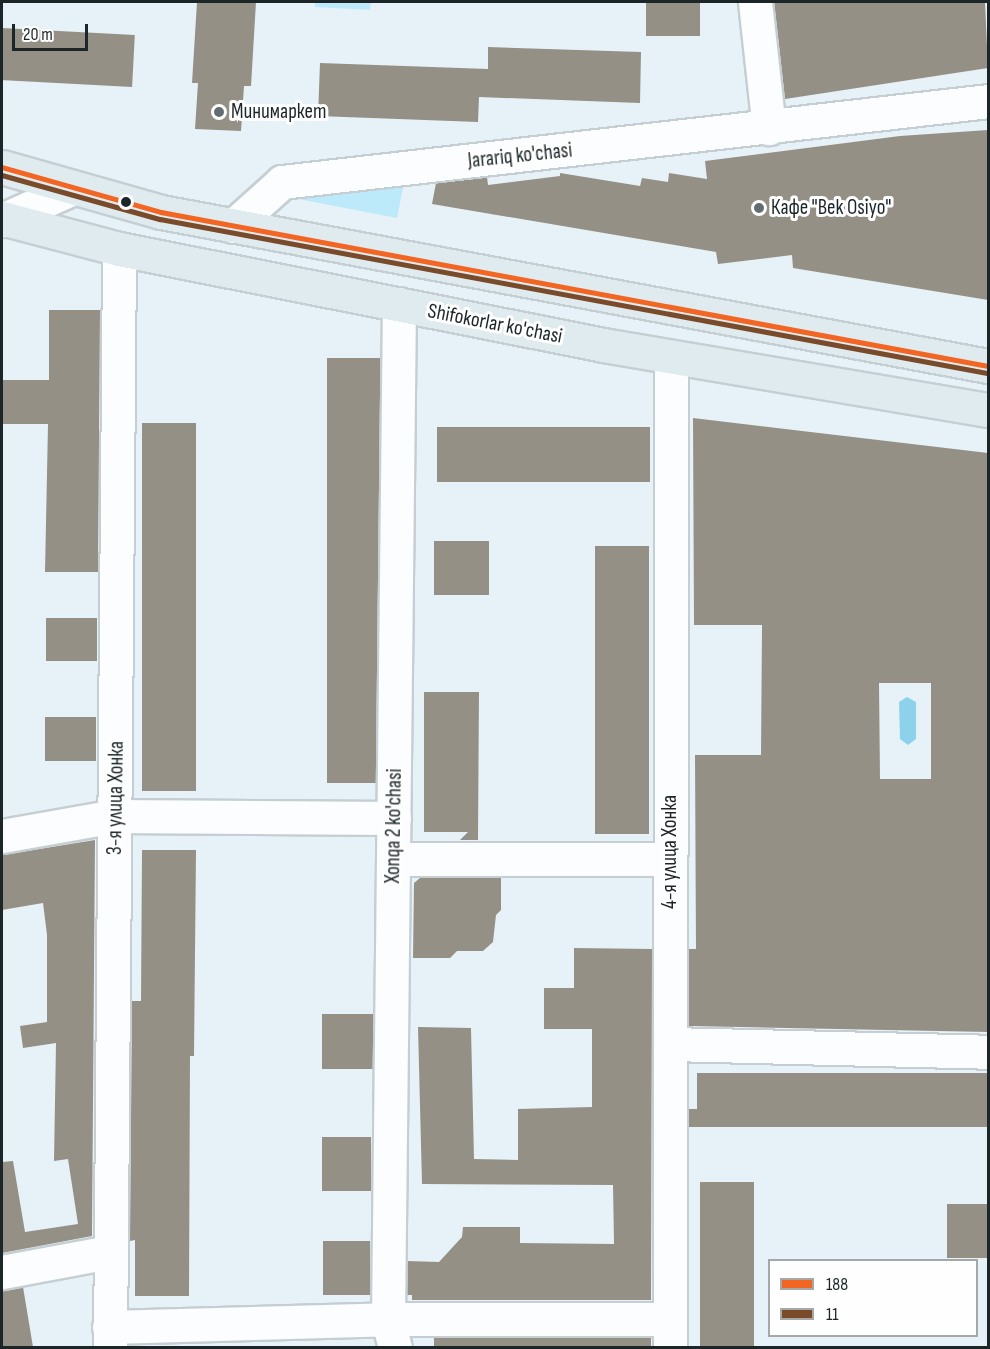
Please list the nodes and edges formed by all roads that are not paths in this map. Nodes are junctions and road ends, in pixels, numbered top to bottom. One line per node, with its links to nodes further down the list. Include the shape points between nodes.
1 (755, 2): 3 (street)
2 (988, 101): 3 (street, Jarariq ko'chasi)
3 (769, 128): 7 (street, Jarariq ko'chasi, via 282,182)
4 (2, 167): 5 (main road)
5 (71, 189): 6 (street); 7 (main road)
6 (3, 219): 8 (main road, Shifokorlar ko'chasi)
7 (233, 226): 9 (main road)
8 (120, 249): 10 (main road, Shifokorlar ko'chasi); 15 (street, 3-я улица Хонка)
9 (500, 275): 11 (main road); 13 (main road)
10 (399, 304): 11 (main road, Shifokorlar ko'chasi); 16 (street, Xonqa 2 ko'chasi)
11 (492, 323): 12 (main road, Shifokorlar ko'chasi)
12 (671, 357): 14 (main road, Shifokorlar ko'chasi); 19 (street, 4-я улица Хонка)
13 (988, 366)
14 (988, 410)
15 (116, 816): 16 (street); 17 (street); 22 (street, 3-я улица Хонка)
16 (394, 818): 18 (street, Xonqa 2 ko'chasi)
17 (2, 836)
18 (393, 859): 19 (street); 24 (street, Xonqa 2 ko'chasi)
19 (670, 859): 20 (street, 4-я улица Хонка)
20 (670, 1044): 21 (street); 25 (street, 4-я улица Хонка)
21 (988, 1052)
22 (109, 1252): 23 (street); 26 (street, 3-я улица Хонка)
23 (2, 1272)
24 (392, 1333): 25 (street); 26 (street)
25 (670, 1333)
26 (110, 1337)

